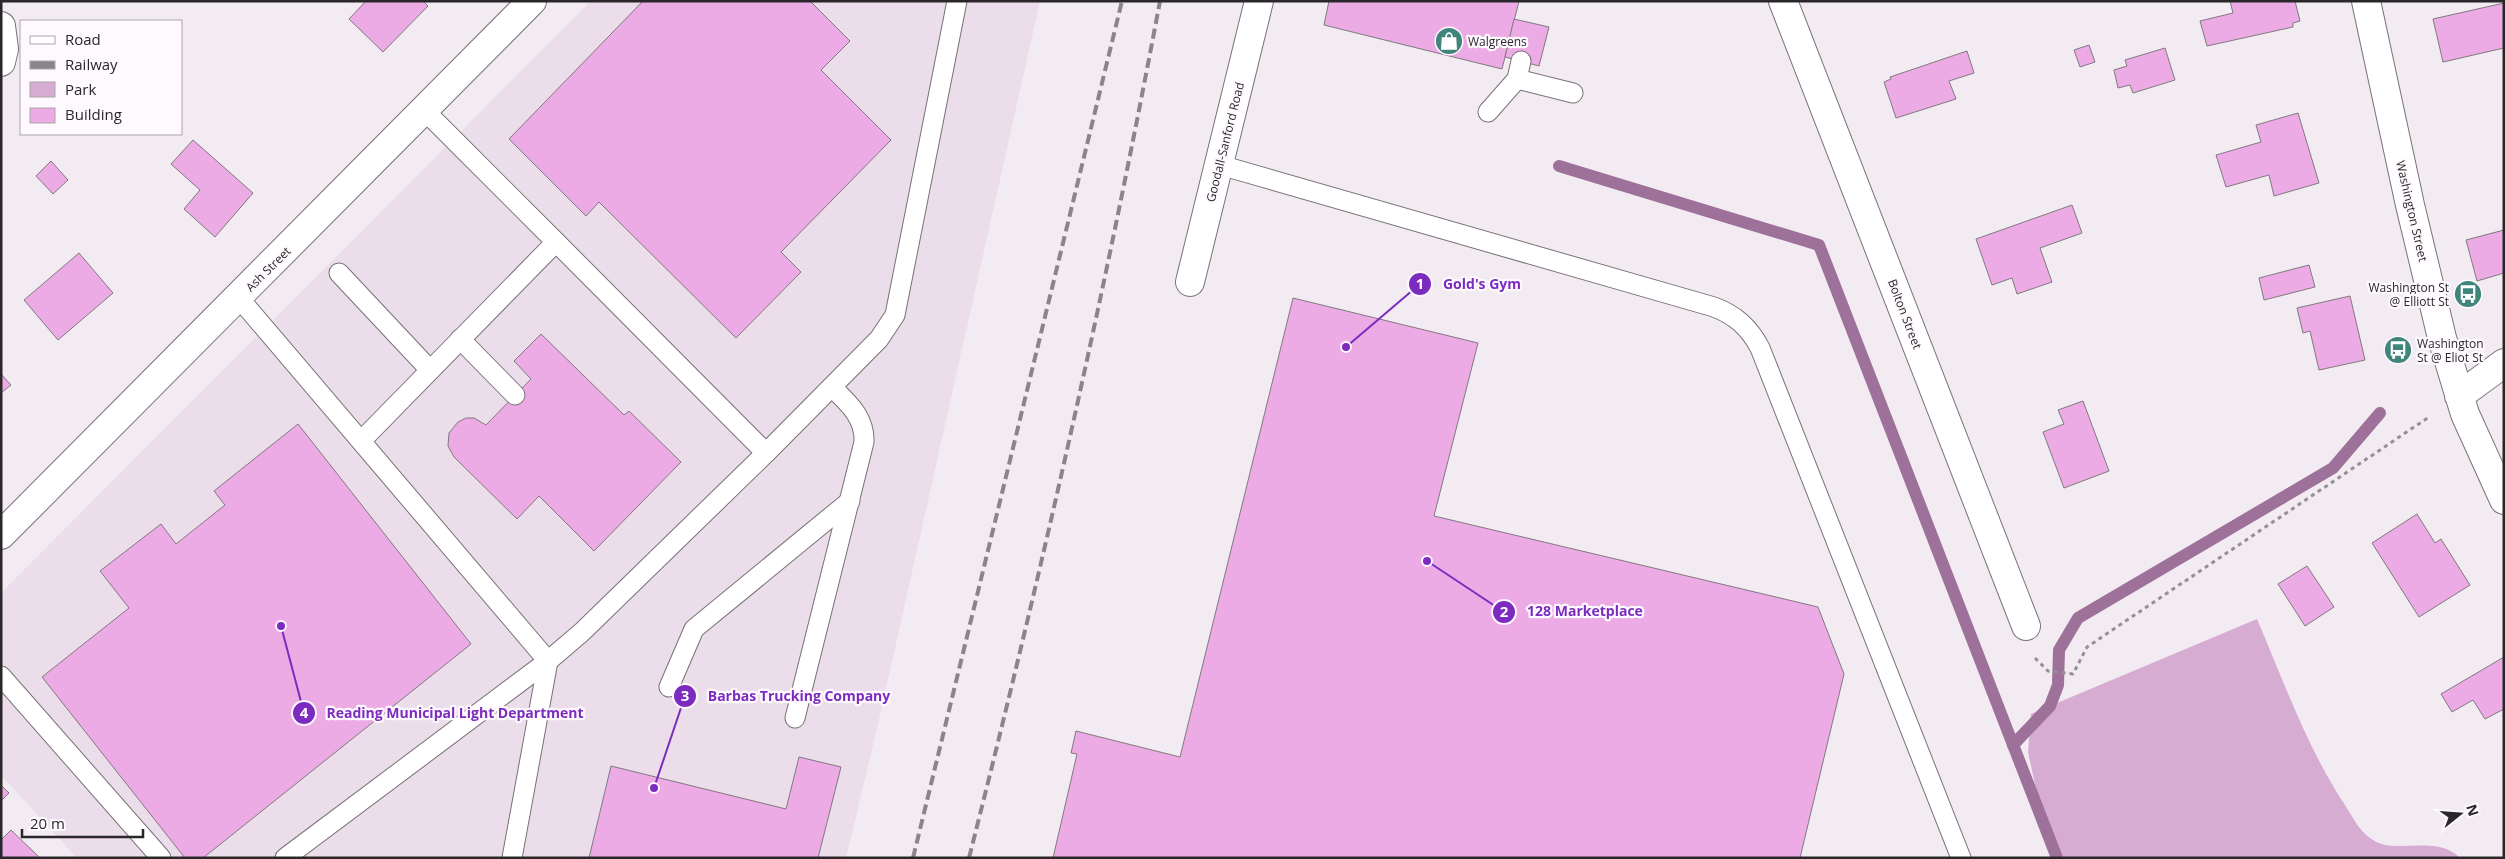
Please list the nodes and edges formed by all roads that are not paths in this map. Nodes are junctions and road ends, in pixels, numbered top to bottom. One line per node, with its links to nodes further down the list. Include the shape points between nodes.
1 (532, 1): 9 (street, Ash Street)
2 (956, 1): 19 (lane, via 897,308 884,333)
3 (1259, 1): 11 (street, Goodall-Sanford Road)
4 (1783, 1): 27 (street, Bolton Street)
5 (2366, 1): 21 (street, Washington Street, via 2410,205)
6 (1, 26): 7 (street, via 4,49)
7 (1, 62)
8 (1573, 93): 10 (lane, via 1519,70)
9 (425, 111): 12 (lane); 15 (street, Ash Street)
10 (1488, 112)
11 (1220, 166): 14 (street, Goodall-Sanford Road); 35 (lane, via 1714,307 1746,326 1760,348)
12 (556, 242): 16 (lane); 23 (lane)
13 (339, 273): 18 (lane)
14 (1190, 282)
15 (239, 298): 22 (lane); 26 (street, Ash Street)
16 (460, 339): 18 (lane); 20 (lane)
17 (2504, 363): 21 (street)
18 (430, 370): 22 (lane)
19 (832, 387): 23 (lane); 25 (lane, via 859,416 864,431)
20 (515, 395)
21 (2459, 396): 24 (street, Washington Street)
22 (362, 440): 28 (lane)
23 (766, 453): 28 (lane)
24 (2504, 500)
25 (850, 501): 30 (lane, via 694,629); 31 (lane)
26 (1, 535)
27 (2026, 626)
28 (548, 661): 33 (lane); 34 (lane)
29 (1, 676): 32 (lane)
30 (669, 687)
31 (795, 718)
32 (162, 858)
33 (285, 858)
34 (512, 858)
35 (1960, 858)

